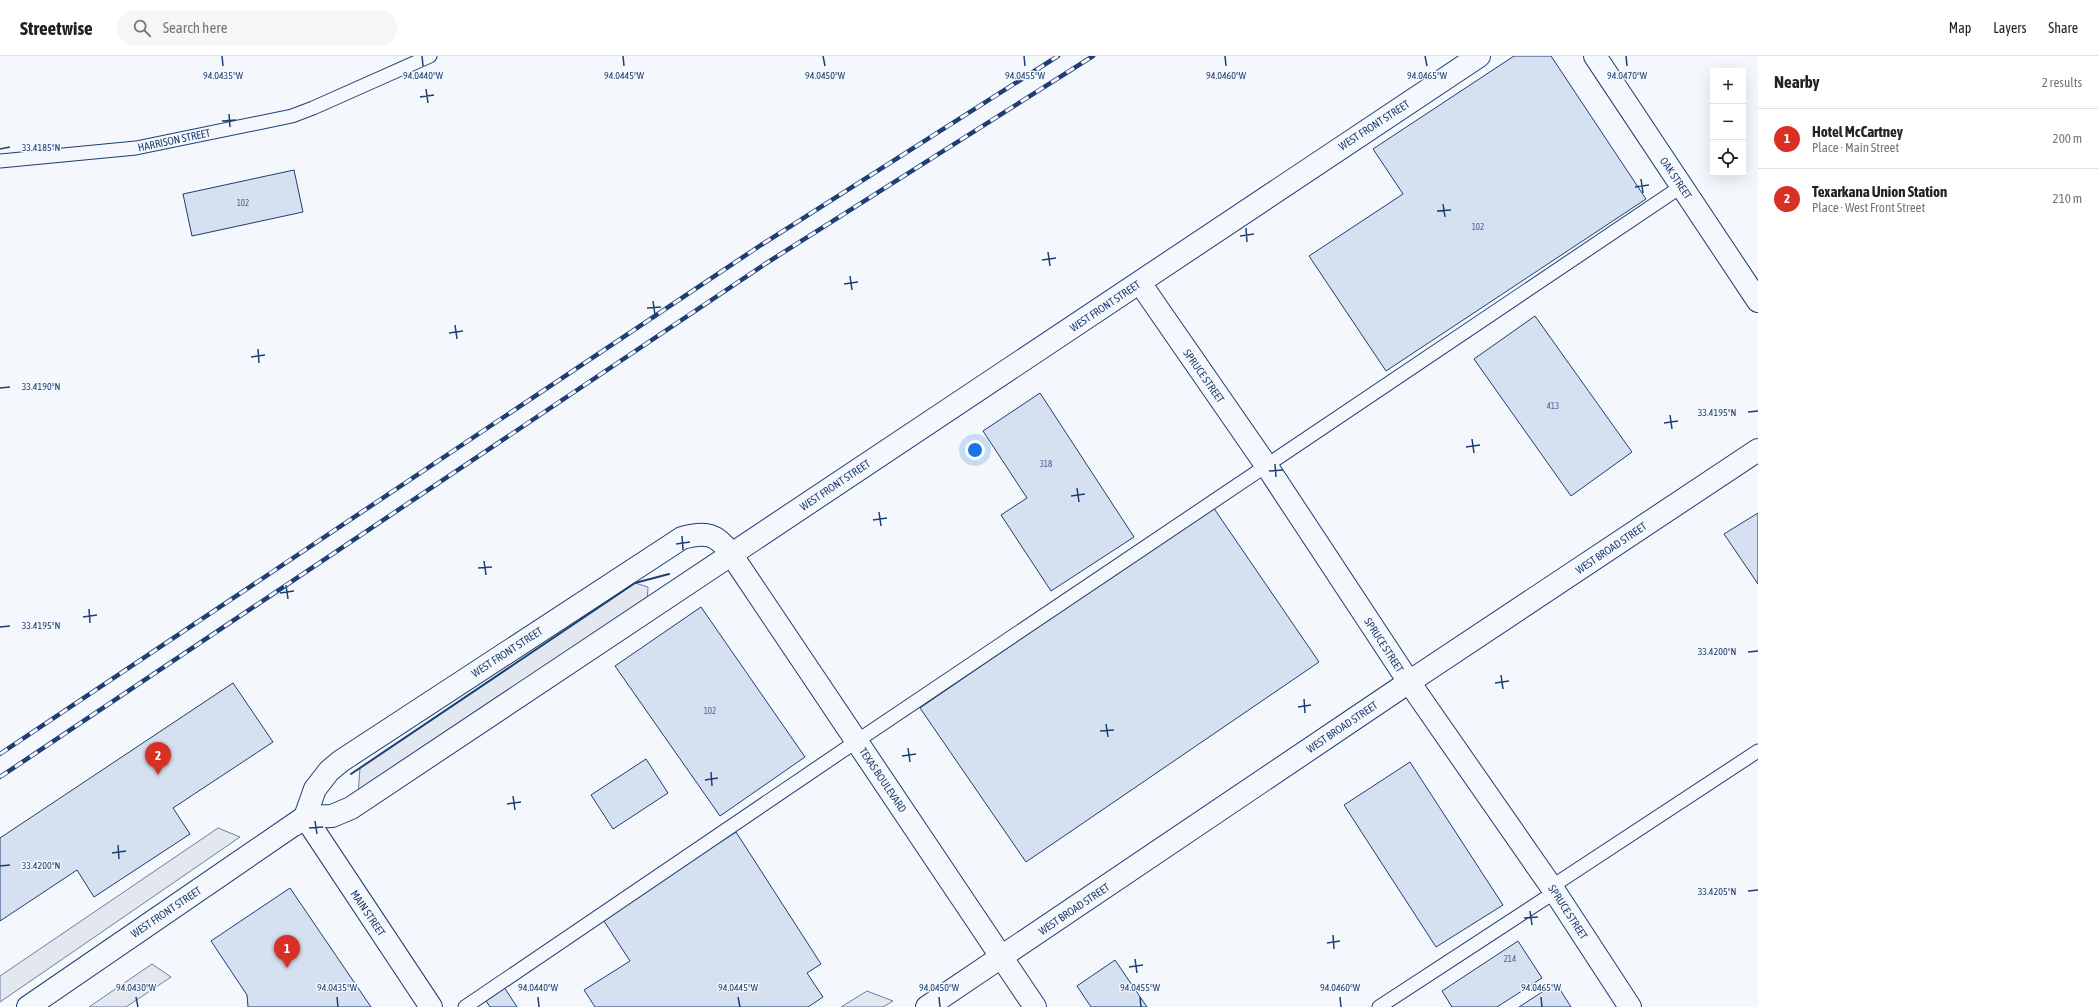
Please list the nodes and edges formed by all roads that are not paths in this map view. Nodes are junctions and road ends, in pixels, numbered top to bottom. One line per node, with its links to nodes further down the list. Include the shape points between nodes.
1 (430, 56): 4 (lane, HARRISON STREET, via 292,116 136,148)
2 (1479, 56): 6 (street, WEST FRONT STREET)
3 (1595, 56): 5 (street, OAK STREET)
4 (0, 161)
5 (1682, 186): 7 (street, OAK STREET); 9 (lane)
6 (1140, 283): 9 (street, SPRUCE STREET); 10 (street, WEST FRONT STREET)
7 (1758, 301)
8 (1758, 450): 11 (street, WEST BROAD STREET)
9 (1266, 465): 11 (street, SPRUCE STREET); 12 (lane)
10 (731, 554): 12 (street, TEXAS BOULEVARD); 14 (street, WEST FRONT STREET, via 351,808 332,816); 14 (street, WEST FRONT STREET, via 723,543 714,537 694,534 682,538 341,761 315,789)
11 (1409, 682): 15 (street, SPRUCE STREET); 16 (street, WEST BROAD STREET)
12 (856, 741): 16 (street, TEXAS BOULEVARD); 19 (lane)
13 (1758, 751): 15 (lane)
14 (305, 817): 17 (street, WEST FRONT STREET); 18 (street, MAIN STREET)
15 (1553, 889): 22 (lane); 23 (street, SPRUCE STREET)
16 (1003, 957): 20 (street, WEST BROAD STREET); 21 (street, TEXAS BOULEVARD)
17 (28, 1007)
18 (431, 1007)
19 (465, 1007)
20 (927, 1007)
21 (1035, 1007)
22 (1379, 1007)
23 (1630, 1007)

